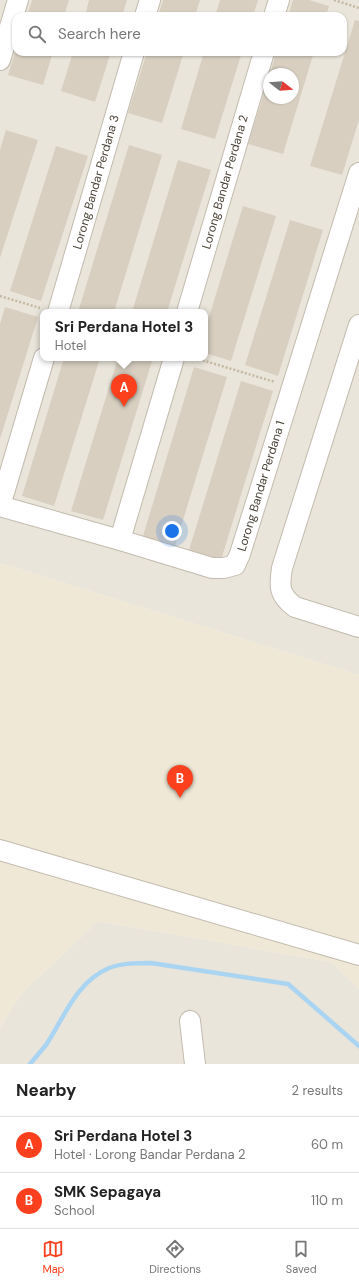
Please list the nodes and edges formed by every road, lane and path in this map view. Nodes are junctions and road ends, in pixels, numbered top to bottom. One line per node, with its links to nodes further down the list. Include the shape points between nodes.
1 (18, 0): 6 (street)
2 (150, 0): 7 (street)
3 (279, 0): 8 (street)
4 (334, 0): 5 (path)
5 (359, 8)
6 (14, 12)
7 (146, 12)
8 (275, 12)
9 (12, 20): 12 (street)
10 (133, 56): 16 (street, Lorong Bandar Perdana 3)
11 (263, 56): 17 (street, Lorong Bandar Perdana 2)
12 (0, 60)
13 (359, 173): 24 (street, Lorong Bandar Perdana 1, via 243,547 235,565 212,568)
14 (0, 296): 15 (path)
15 (46, 309)
16 (49, 309)
17 (188, 309)
18 (359, 325): 25 (street, via 282,568 280,582 286,600 295,607)
19 (43, 361): 23 (street)
20 (173, 361): 24 (street)
21 (205, 361): 22 (path)
22 (276, 382)
23 (0, 506): 24 (street, Lorong Bandar Perdana 1)
24 (120, 540)
25 (359, 627)
26 (0, 850): 27 (street)
27 (359, 954)
28 (190, 1021): 29 (street)
29 (195, 1064)

